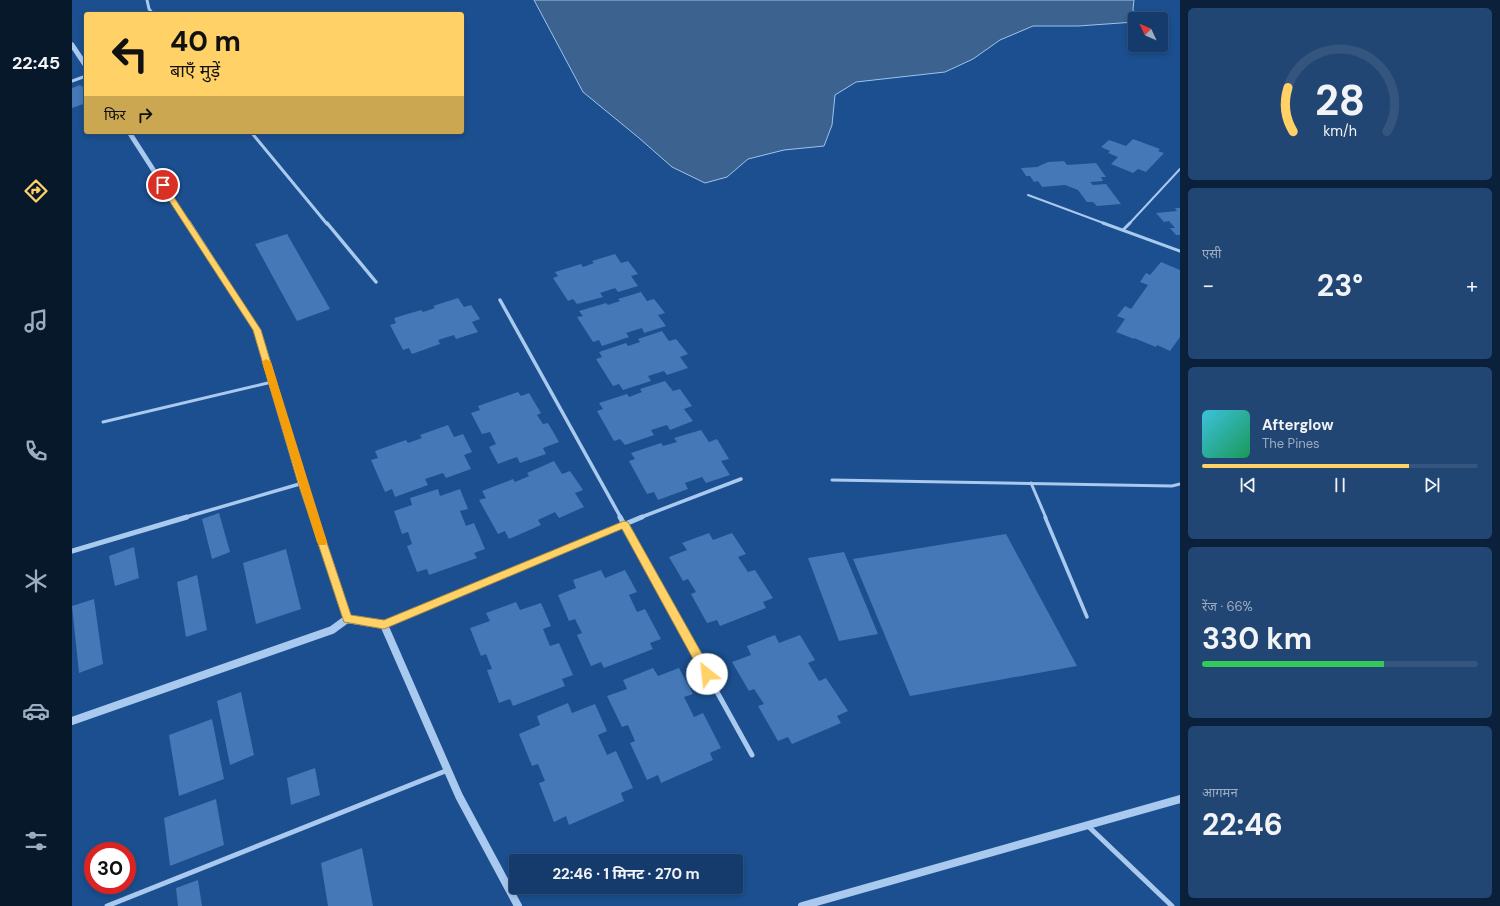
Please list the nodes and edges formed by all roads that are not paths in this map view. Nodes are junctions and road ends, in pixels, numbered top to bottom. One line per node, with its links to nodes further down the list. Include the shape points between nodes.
1 (147, 0): 2 (street)
2 (151, 12)
3 (72, 45): 4 (street)
4 (84, 63)
5 (84, 77): 6 (street)
6 (72, 81)
7 (130, 134): 15 (street, via 257,330)
8 (253, 134): 13 (street)
9 (1180, 169): 11 (lane)
10 (1028, 195): 11 (lane)
11 (1123, 230): 12 (lane)
12 (1180, 251)
13 (376, 282)
14 (500, 300): 22 (street)
15 (272, 382): 16 (lane); 19 (street)
16 (103, 422)
17 (741, 479): 22 (street)
18 (832, 480): 20 (lane)
19 (303, 483): 23 (street); 25 (street)
20 (1032, 483): 21 (lane, via 1172,486); 24 (lane)
21 (1180, 484)
22 (624, 524): 26 (street); 28 (street)
23 (72, 551)
24 (1087, 617)
25 (347, 619): 26 (street); 27 (street, via 332,630)
26 (384, 625): 29 (street)
27 (72, 721)
28 (752, 755)
29 (448, 770): 32 (street); 33 (street, via 459,796)
30 (1180, 799): 31 (street)
31 (1087, 826): 34 (street); 35 (street)
32 (107, 906)
33 (518, 906)
34 (802, 906)
35 (1172, 906)

